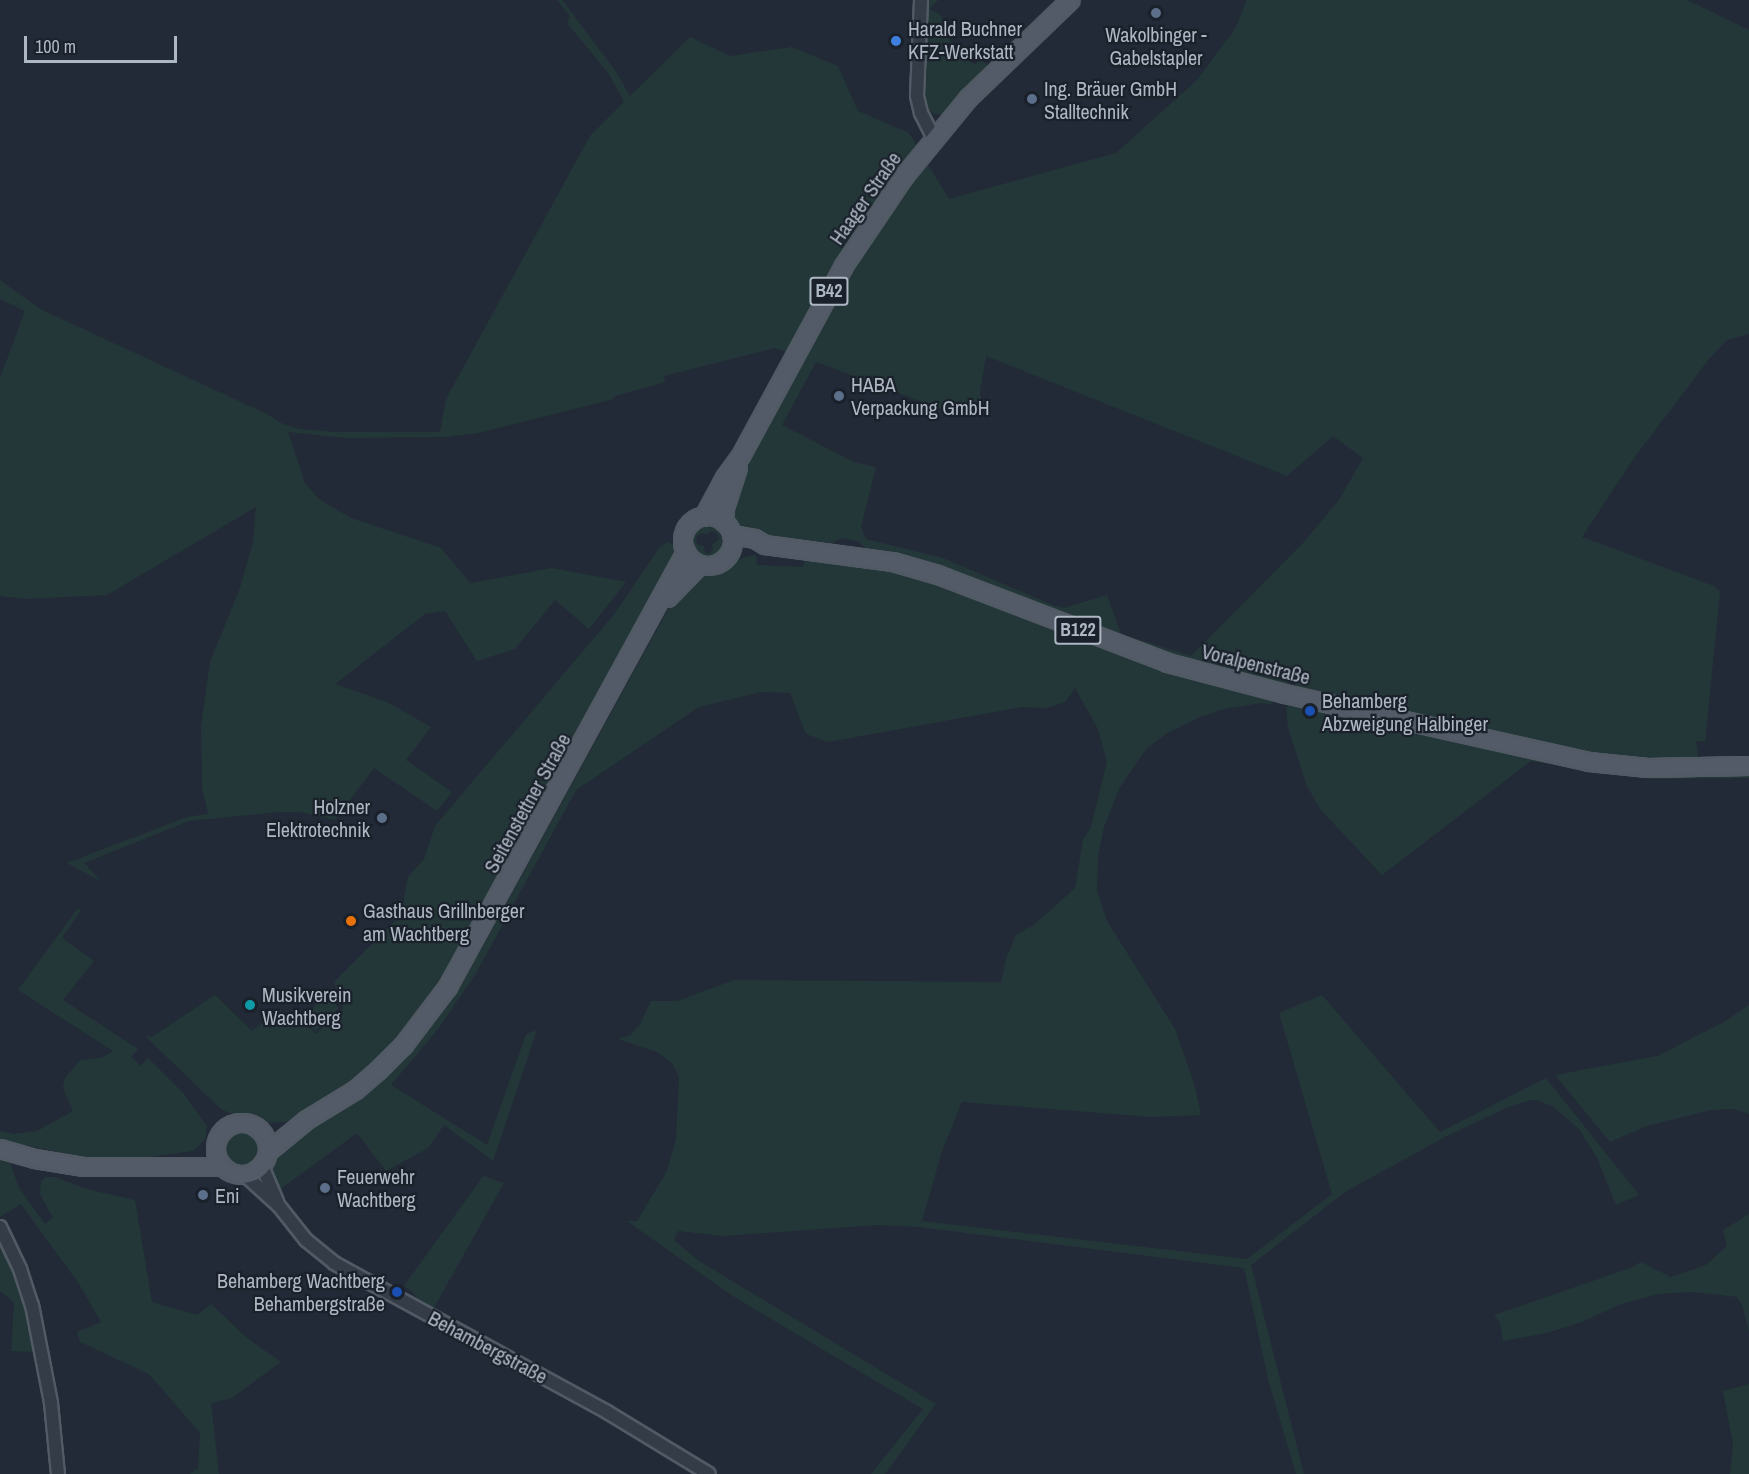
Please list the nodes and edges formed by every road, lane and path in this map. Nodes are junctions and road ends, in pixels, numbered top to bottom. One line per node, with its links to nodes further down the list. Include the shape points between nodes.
1 (921, 0): 3 (street, via 917,96)
2 (1071, 0): 3 (main road, Haager Straße / B42, via 992,74)
3 (934, 138): 4 (main road, Haager Straße / B42, via 844,266)
4 (741, 456): 5 (main road, Haager Straße / B42); 6 (main road, Haager Straße / B42, via 725,508)
5 (704, 517): 6 (main road, B122, via 714,517); 8 (main road, B122, via 693,521 686,530)
6 (728, 528): 7 (main road, Voralpenstraße / B122); 9 (main road)
7 (765, 545): 9 (main road, Voralpenstraße / B122); 12 (main road, Voralpenstraße / B122, via 893,562 949,579 1168,663 1516,747 1589,762 1648,768)
8 (686, 552): 10 (main road); 11 (main road, Seitenstettner Straße / B122)
9 (730, 553): 10 (main road, B122, via 717,564)
10 (700, 565): 11 (main road, Seitenstettner Straße / B122, via 678,585)
11 (648, 623): 13 (main road, Seitenstettner Straße / B122, via 448,987 404,1045 378,1071 356,1090)
12 (1749, 766)
13 (307, 1120): 14 (main road, Seitenstettner Straße / B122); 17 (main road, Seitenstettner Straße / B122)
14 (261, 1130): 15 (main road, B122, via 253,1125 234,1124 220,1135); 17 (main road, via 268,1144)
15 (216, 1148): 18 (main road); 19 (main road)
16 (0, 1149): 18 (main road, via 84,1167)
17 (265, 1159): 20 (main road, B122); 21 (street)
18 (168, 1167): 19 (main road)
19 (223, 1167): 20 (main road)
20 (245, 1175): 21 (street)
21 (279, 1206): 24 (street, Behambergstraße, via 306,1240 351,1274 597,1406)
22 (0, 1227): 23 (street, via 32,1305 48,1384)
23 (58, 1474)
24 (709, 1474)

